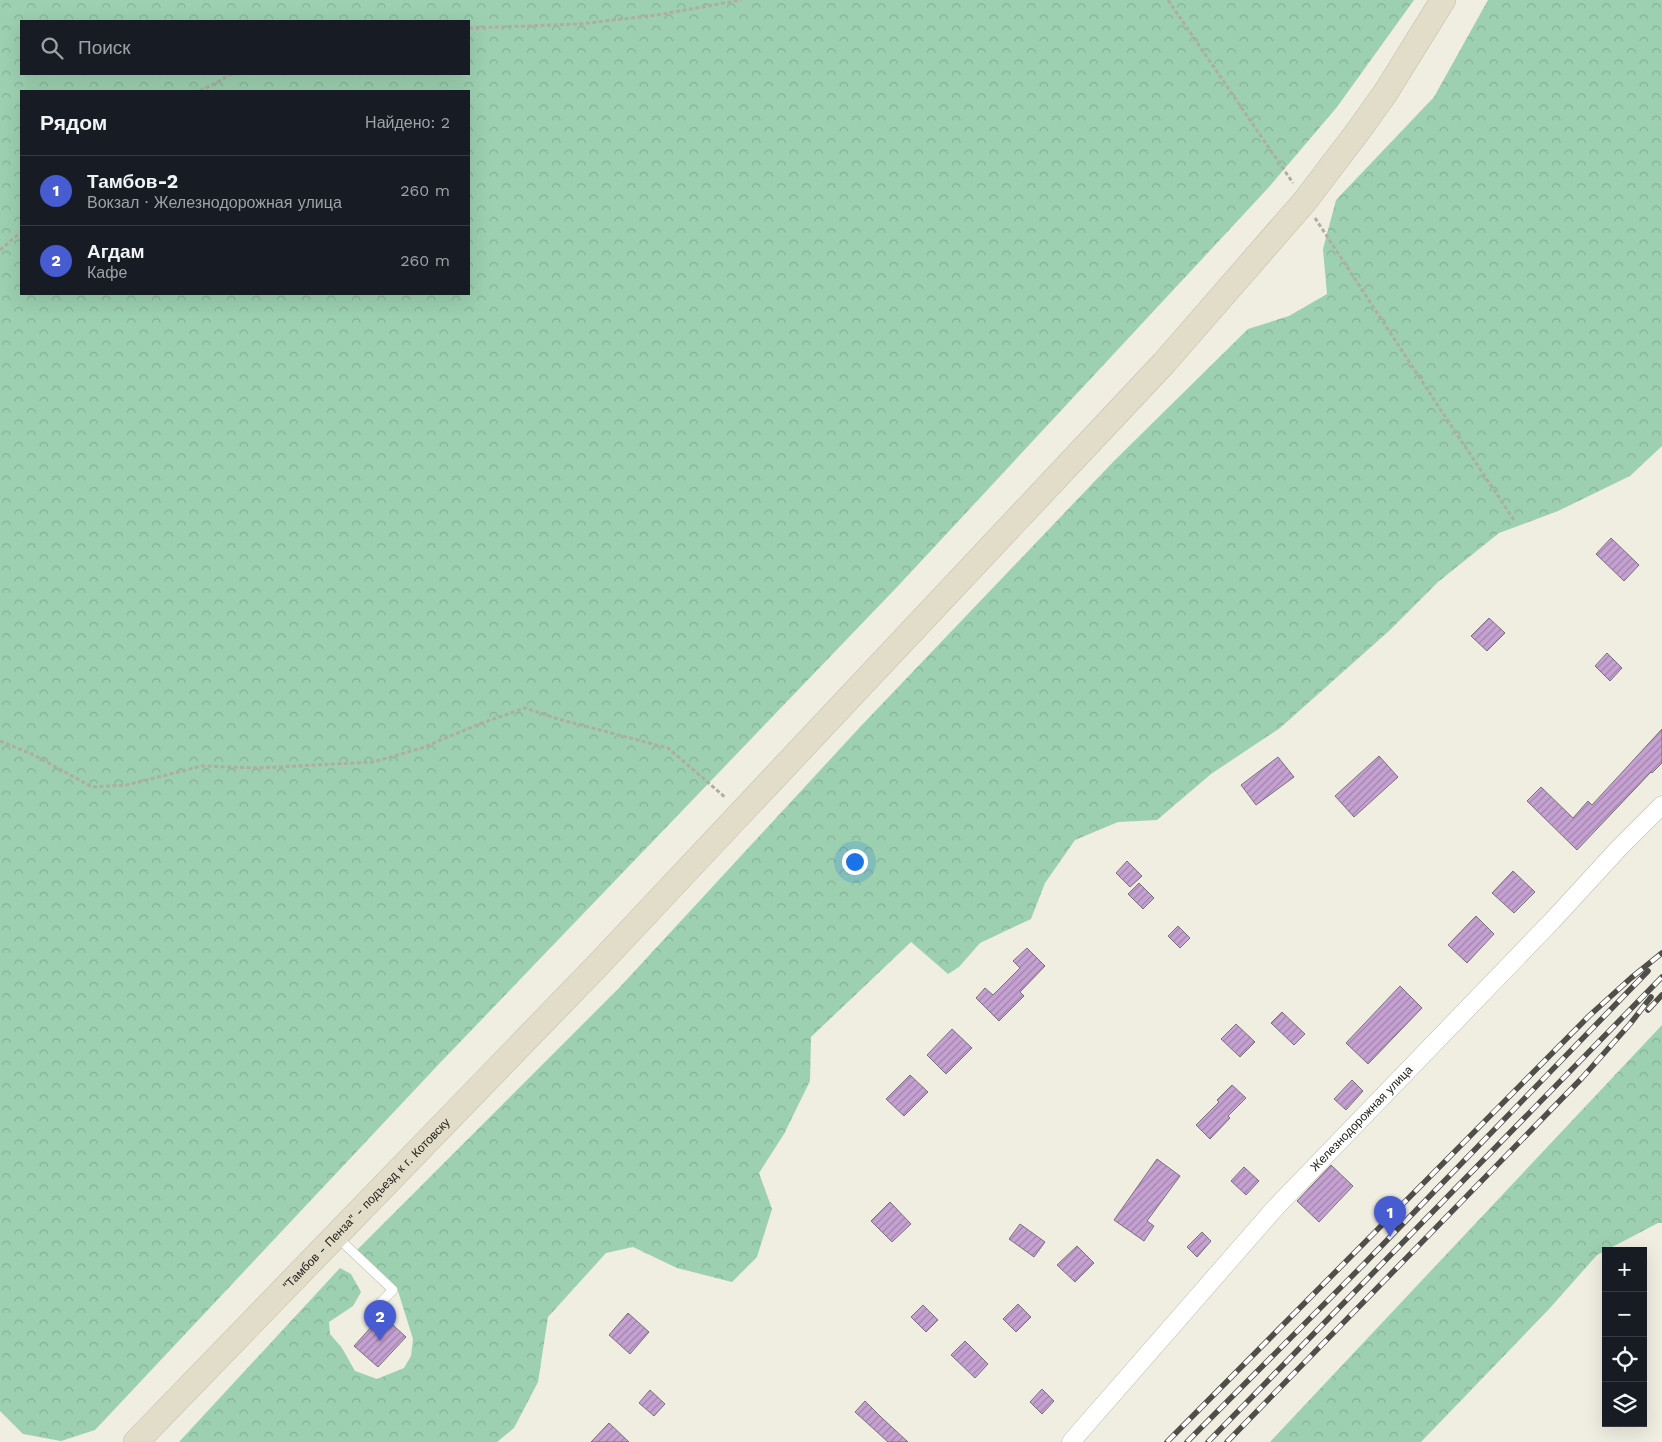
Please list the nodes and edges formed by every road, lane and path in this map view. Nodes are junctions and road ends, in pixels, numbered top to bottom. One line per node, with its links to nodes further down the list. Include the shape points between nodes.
1 (741, 0): 4 (path, via 580,24)
2 (1168, 0): 7 (path)
3 (1443, 0): 7 (main road, "Тамбов - Пенза" - подъезд к г. Котовску, via 1386,92)
4 (470, 28)
5 (230, 75): 6 (path)
6 (202, 90)
7 (1305, 201): 10 (path); 13 (main road, "Тамбов - Пенза" - подъезд к г. Котовску, via 1164,363)
8 (20, 233): 9 (path)
9 (0, 250)
10 (1514, 520)
11 (0, 741): 13 (path, via 34,755 92,787 126,785 202,766 258,768 373,762 422,748 525,708 668,748)
12 (1662, 805): 17 (street, Железнодорожная улица, via 1276,1207)
13 (742, 812): 14 (main road, "Тамбов - Пенза" - подъезд к г. Котовску)
14 (336, 1235): 15 (lane, via 393,1290); 16 (main road, "Тамбов - Пенза" - подъезд к г. Котовску)
15 (372, 1312)
16 (136, 1442)
17 (1071, 1442)

